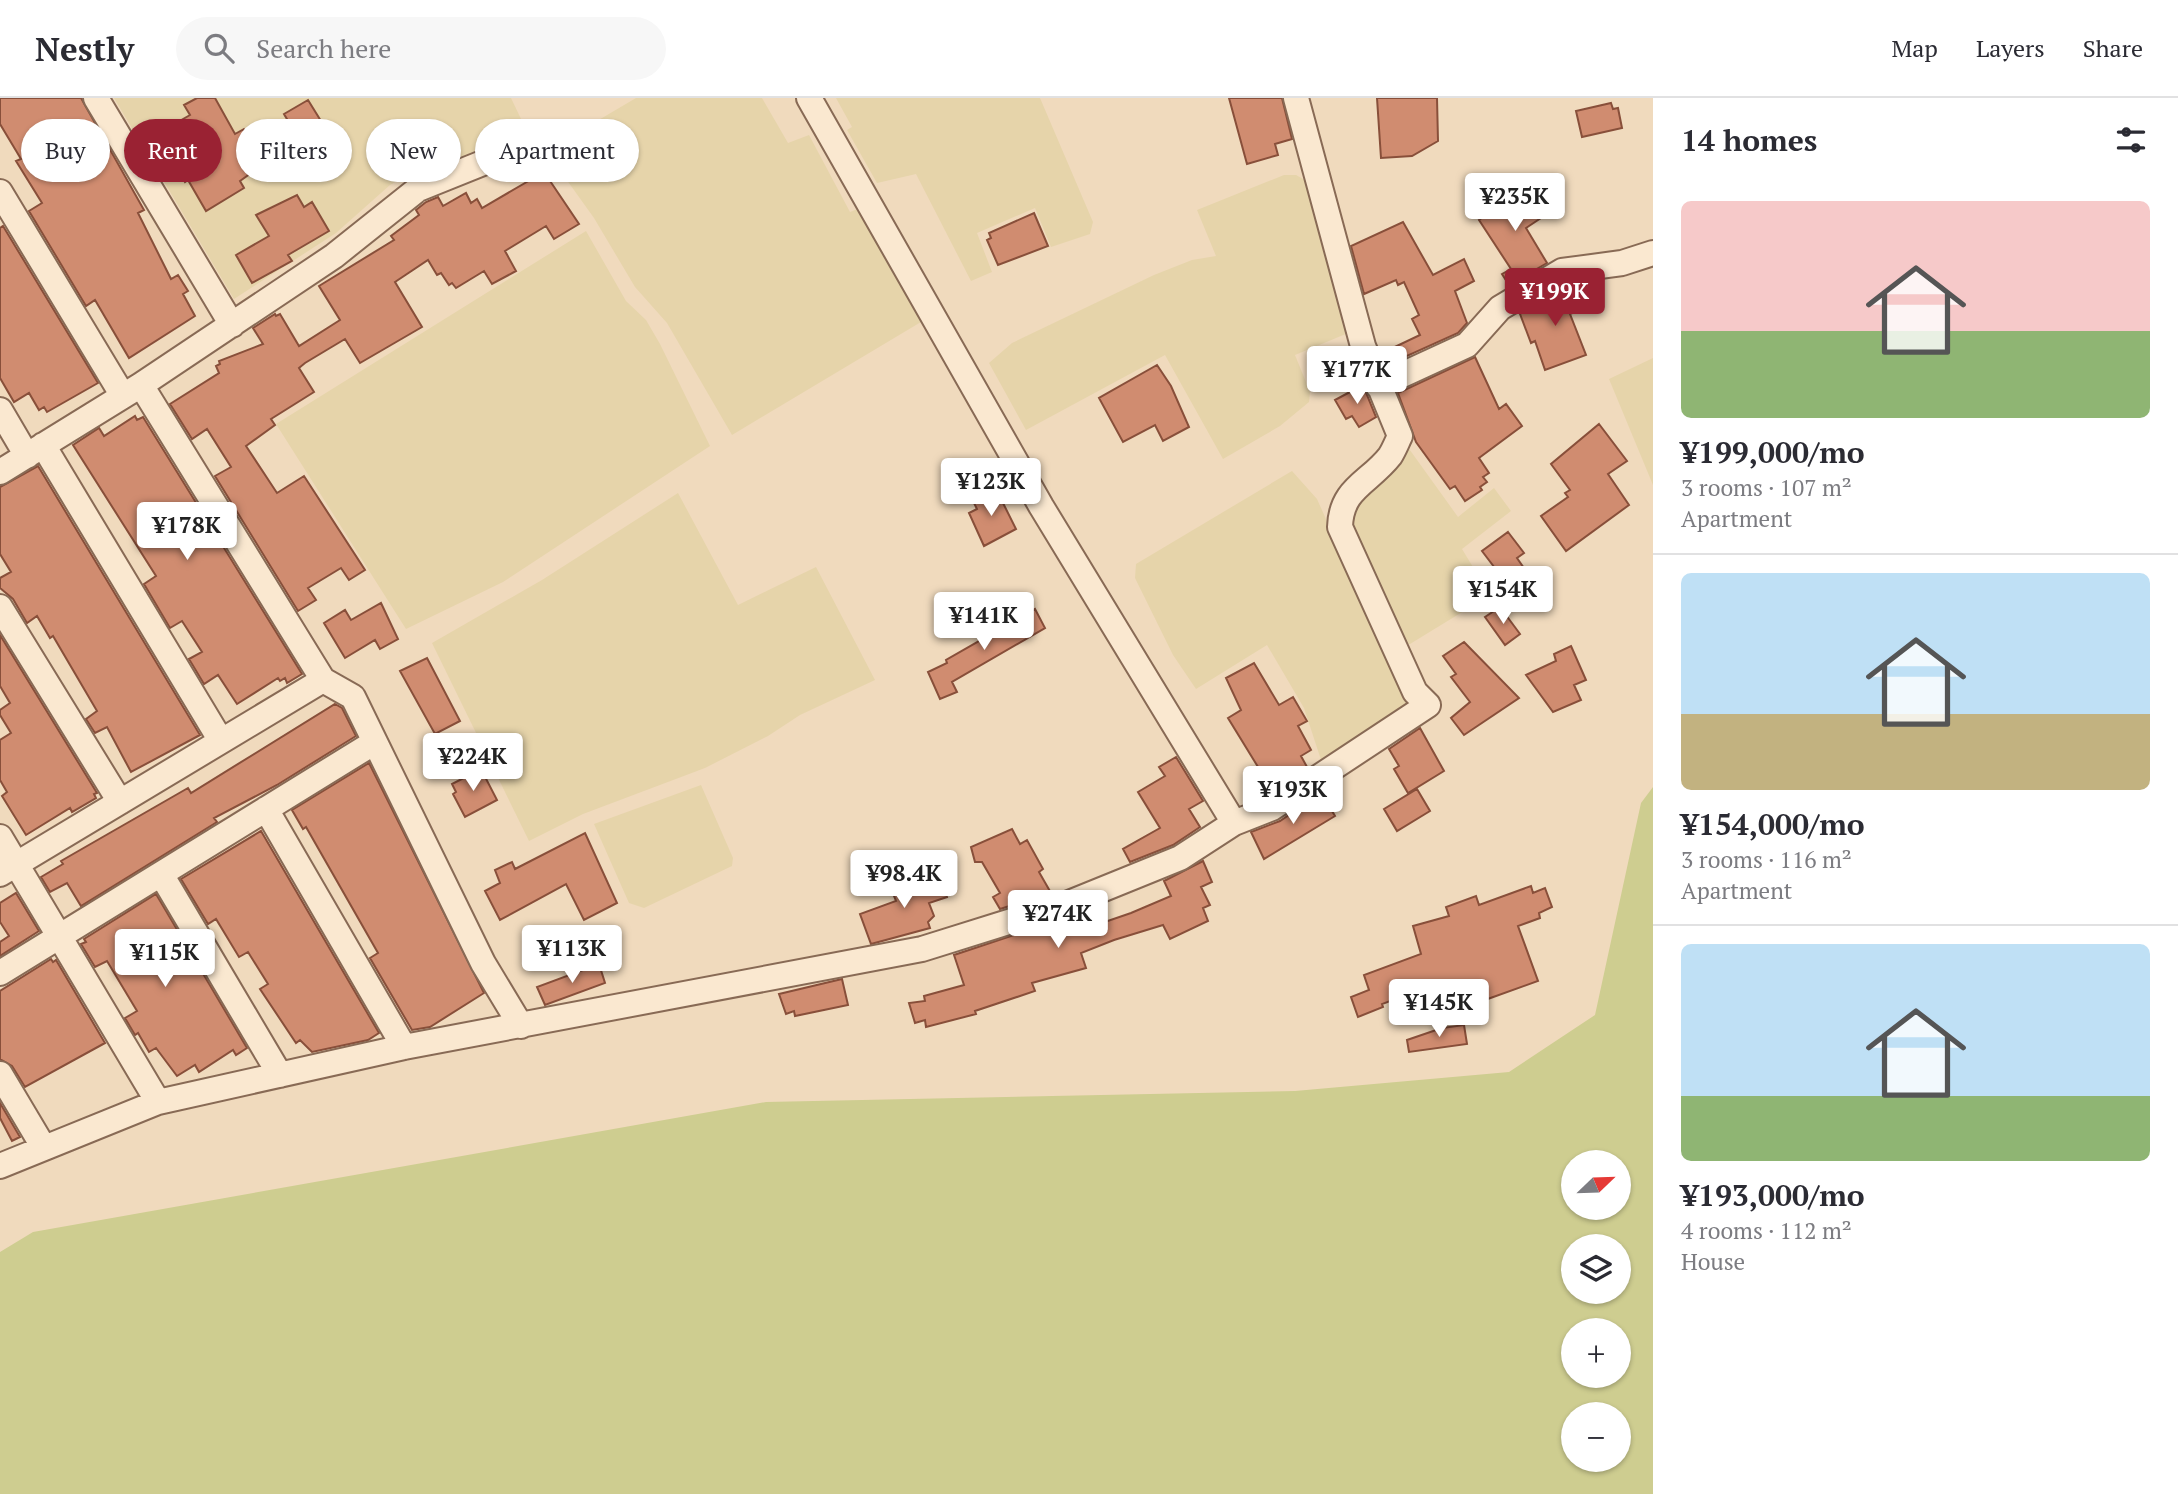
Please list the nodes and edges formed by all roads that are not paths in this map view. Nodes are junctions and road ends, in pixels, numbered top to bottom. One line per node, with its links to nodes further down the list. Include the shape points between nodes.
1 (96, 98): 7 (street)
2 (809, 98): 19 (street, via 1041,506)
3 (1296, 98): 8 (street)
4 (475, 166): 7 (street, via 418,189 334,256)
5 (0, 192): 9 (street)
6 (1653, 253): 8 (street, via 1622,263 1562,271 1500,308 1468,345)
7 (232, 325): 9 (street)
8 (1378, 386): 19 (street, via 1400,436 1390,456 1351,492 1340,510 1340,527 1415,692 1427,705 1297,793)
9 (132, 391): 11 (street); 14 (street)
10 (0, 410): 11 (street)
11 (35, 450): 12 (street); 15 (street)
12 (0, 472)
13 (0, 607): 17 (street)
14 (323, 680): 15 (street); 16 (street, via 353,697)
15 (221, 741): 17 (street)
16 (375, 742): 18 (street); 25 (street, via 483,963)
17 (120, 802): 21 (street)
18 (266, 809): 22 (street); 26 (street)
19 (1234, 823): 25 (street, via 1180,858 1069,904 922,948)
20 (0, 837): 21 (street)
21 (8, 869): 23 (street)
22 (161, 874): 23 (street); 28 (street)
23 (59, 936): 24 (street); 29 (street)
24 (0, 973)
25 (521, 1026): 26 (street)
26 (404, 1047): 28 (street)
27 (0, 1074): 30 (street)
28 (280, 1075): 29 (street)
29 (158, 1102): 30 (street)
30 (44, 1148): 31 (street)
31 (0, 1166)

